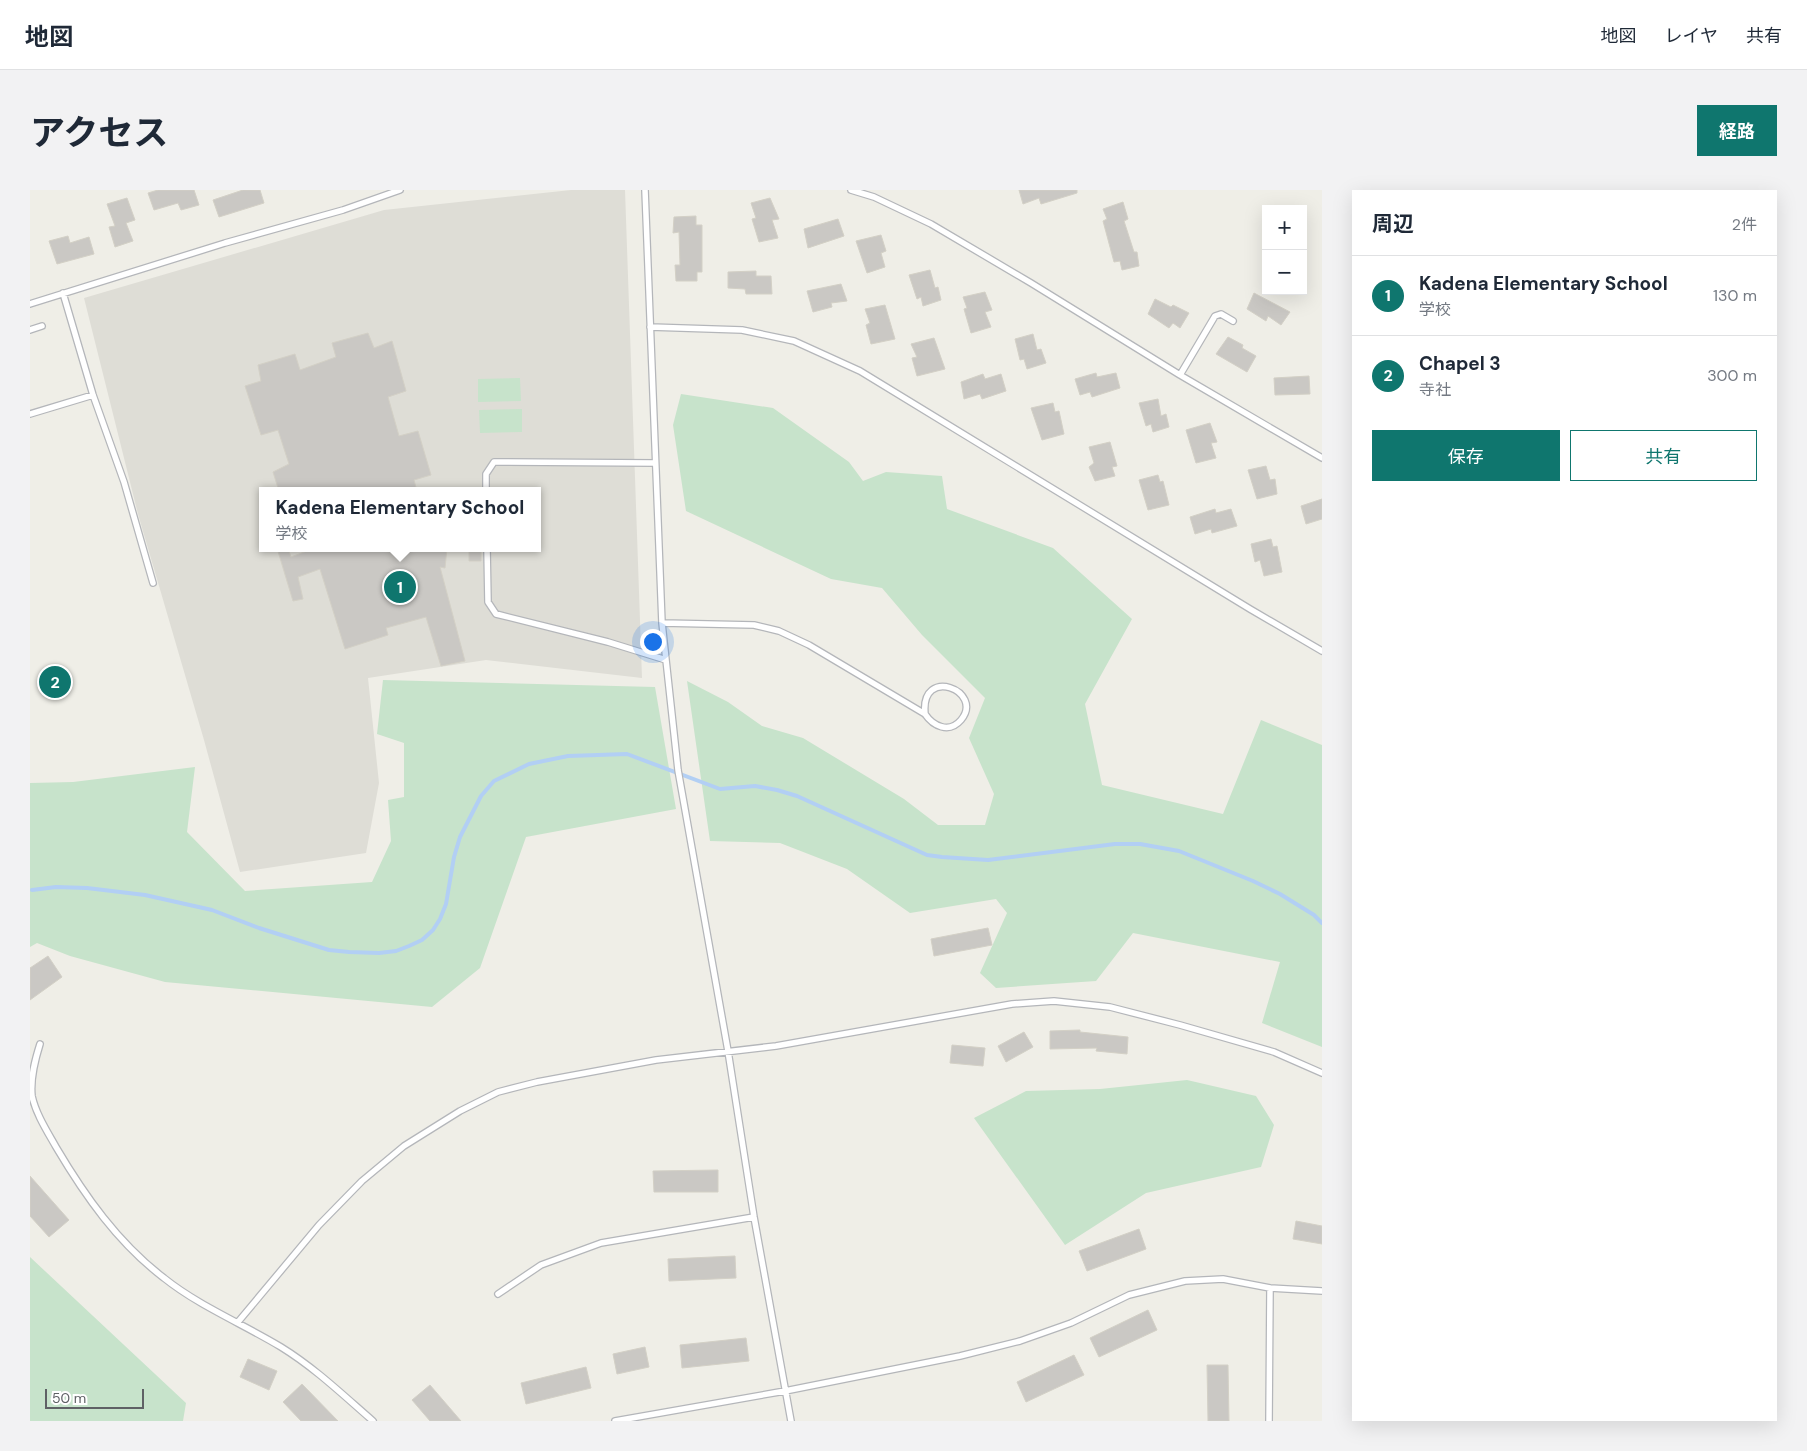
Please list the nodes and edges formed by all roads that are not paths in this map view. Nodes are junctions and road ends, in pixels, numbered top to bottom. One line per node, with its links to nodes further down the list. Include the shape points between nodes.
1 (400, 190): 4 (lane)
2 (645, 190): 9 (lane)
3 (851, 190): 11 (lane, via 874,197 931,224)
4 (390, 191): 5 (lane, via 343,210)
5 (63, 293): 6 (lane); 12 (lane)
6 (30, 304)
7 (1233, 321): 11 (lane, via 1221,314 1215,316)
8 (42, 326): 10 (lane)
9 (650, 327): 15 (lane); 20 (lane, via 742,330 794,341 860,371)
10 (30, 330)
11 (1180, 375): 14 (lane)
12 (93, 395): 13 (lane); 18 (lane, via 124,482)
13 (30, 414)
14 (1322, 458)
15 (656, 463): 16 (lane, via 494,462 486,474); 19 (lane)
16 (486, 487)
17 (487, 552): 21 (lane, via 488,602 496,614)
18 (154, 583)
19 (662, 623): 21 (lane); 22 (lane, via 754,625 779,631 809,644)
20 (1322, 651)
21 (666, 660): 24 (lane, via 678,770)
22 (925, 714): 22 (lane, via 940,727 950,727 964,716 965,701 955,688 938,687 926,698)
23 (40, 1044): 30 (lane, via 32,1067 32,1094 37,1113 104,1220 164,1279)
24 (728, 1050): 25 (lane, via 776,1046 1012,1004 1054,1001 1110,1007 1180,1025 1274,1052); 26 (lane); 30 (lane, via 537,1082 498,1092 460,1111 404,1146 362,1181 319,1225)
25 (1322, 1073)
26 (754, 1217): 29 (lane, via 602,1243 540,1265); 31 (lane)
27 (1270, 1288): 28 (lane); 31 (lane, via 1223,1279 1185,1281 1129,1295 1071,1323 1020,1341); 35 (lane)
28 (1322, 1291)
29 (498, 1294)
30 (238, 1322): 32 (lane, via 320,1374)
31 (785, 1392): 33 (lane); 34 (lane)
32 (373, 1421)
33 (615, 1421)
34 (790, 1421)
35 (1269, 1421)

